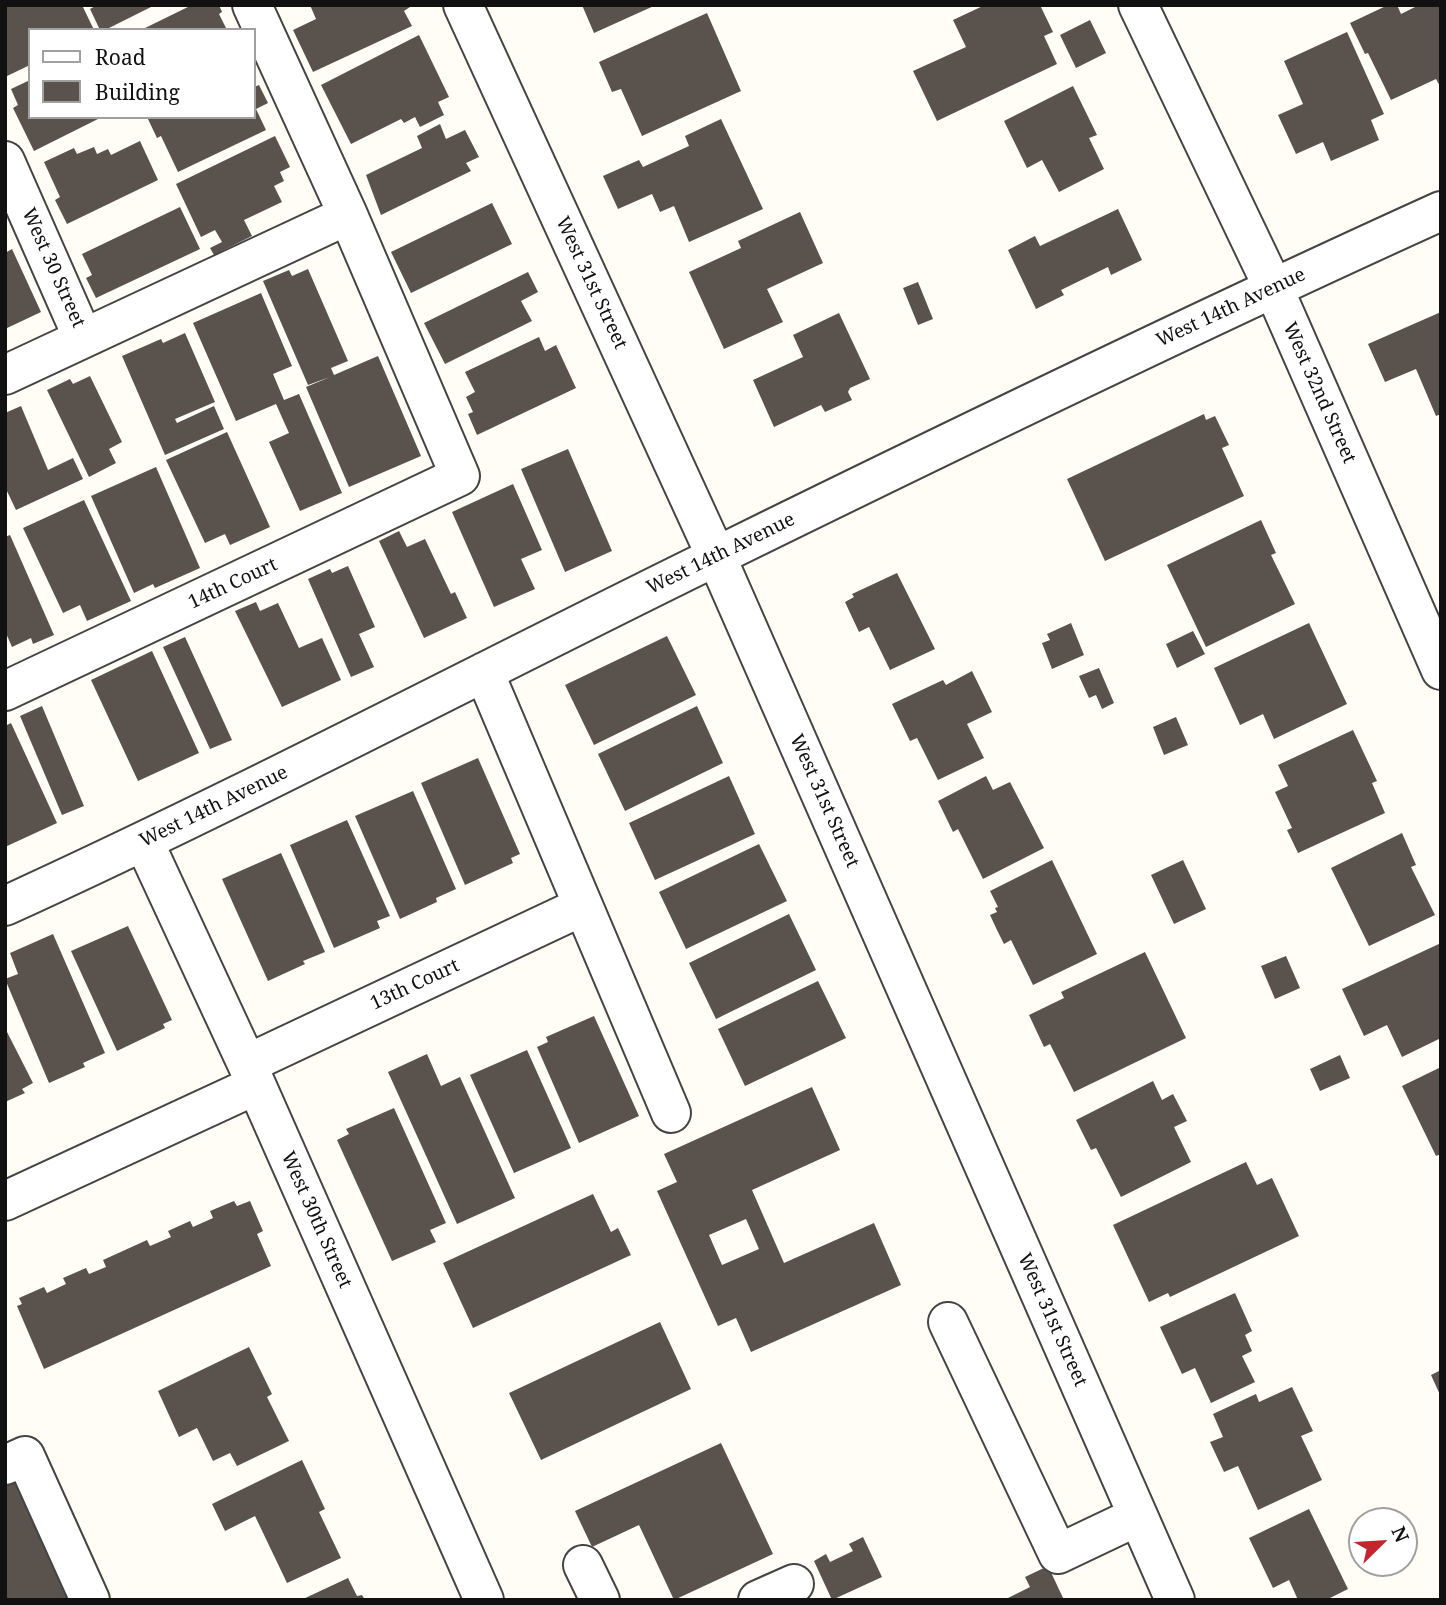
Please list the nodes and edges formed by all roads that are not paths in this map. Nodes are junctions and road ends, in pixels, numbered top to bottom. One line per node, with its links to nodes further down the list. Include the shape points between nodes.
1 (252, 5): 6 (street)
2 (463, 5): 10 (street, West 31st Street)
3 (1138, 5): 7 (street, West 32nd Street)
4 (5, 161): 8 (street, West 30 Street)
5 (1441, 211): 7 (street, West 14th Avenue)
6 (348, 215): 8 (street); 13 (street, 14th Court, via 460,476)
7 (1273, 287): 10 (street, West 14th Avenue); 11 (street, West 32nd Street)
8 (83, 338): 9 (street)
9 (5, 374)
10 (716, 556): 12 (street, West 14th Avenue); 22 (street, West 31st Street)
11 (1441, 670)
12 (484, 673): 14 (street, West 14th Avenue); 16 (street)
13 (5, 691)
14 (144, 842): 15 (street, West 14th Avenue); 17 (street, West 30th Street)
15 (5, 906)
16 (583, 906): 17 (street, 13th Court); 18 (street)
17 (252, 1074): 19 (street, 13th Court); 26 (street, West 30th Street)
18 (671, 1113)
19 (5, 1200)
20 (948, 1322): 22 (street, via 1058,1554)
21 (5, 1465): 25 (street, via 25,1457)
22 (1138, 1516): 29 (street, West 31st Street)
23 (583, 1566): 27 (street)
24 (794, 1584): 28 (street)
25 (90, 1600)
26 (484, 1600)
27 (600, 1600)
28 (758, 1600)
29 (1175, 1600)

